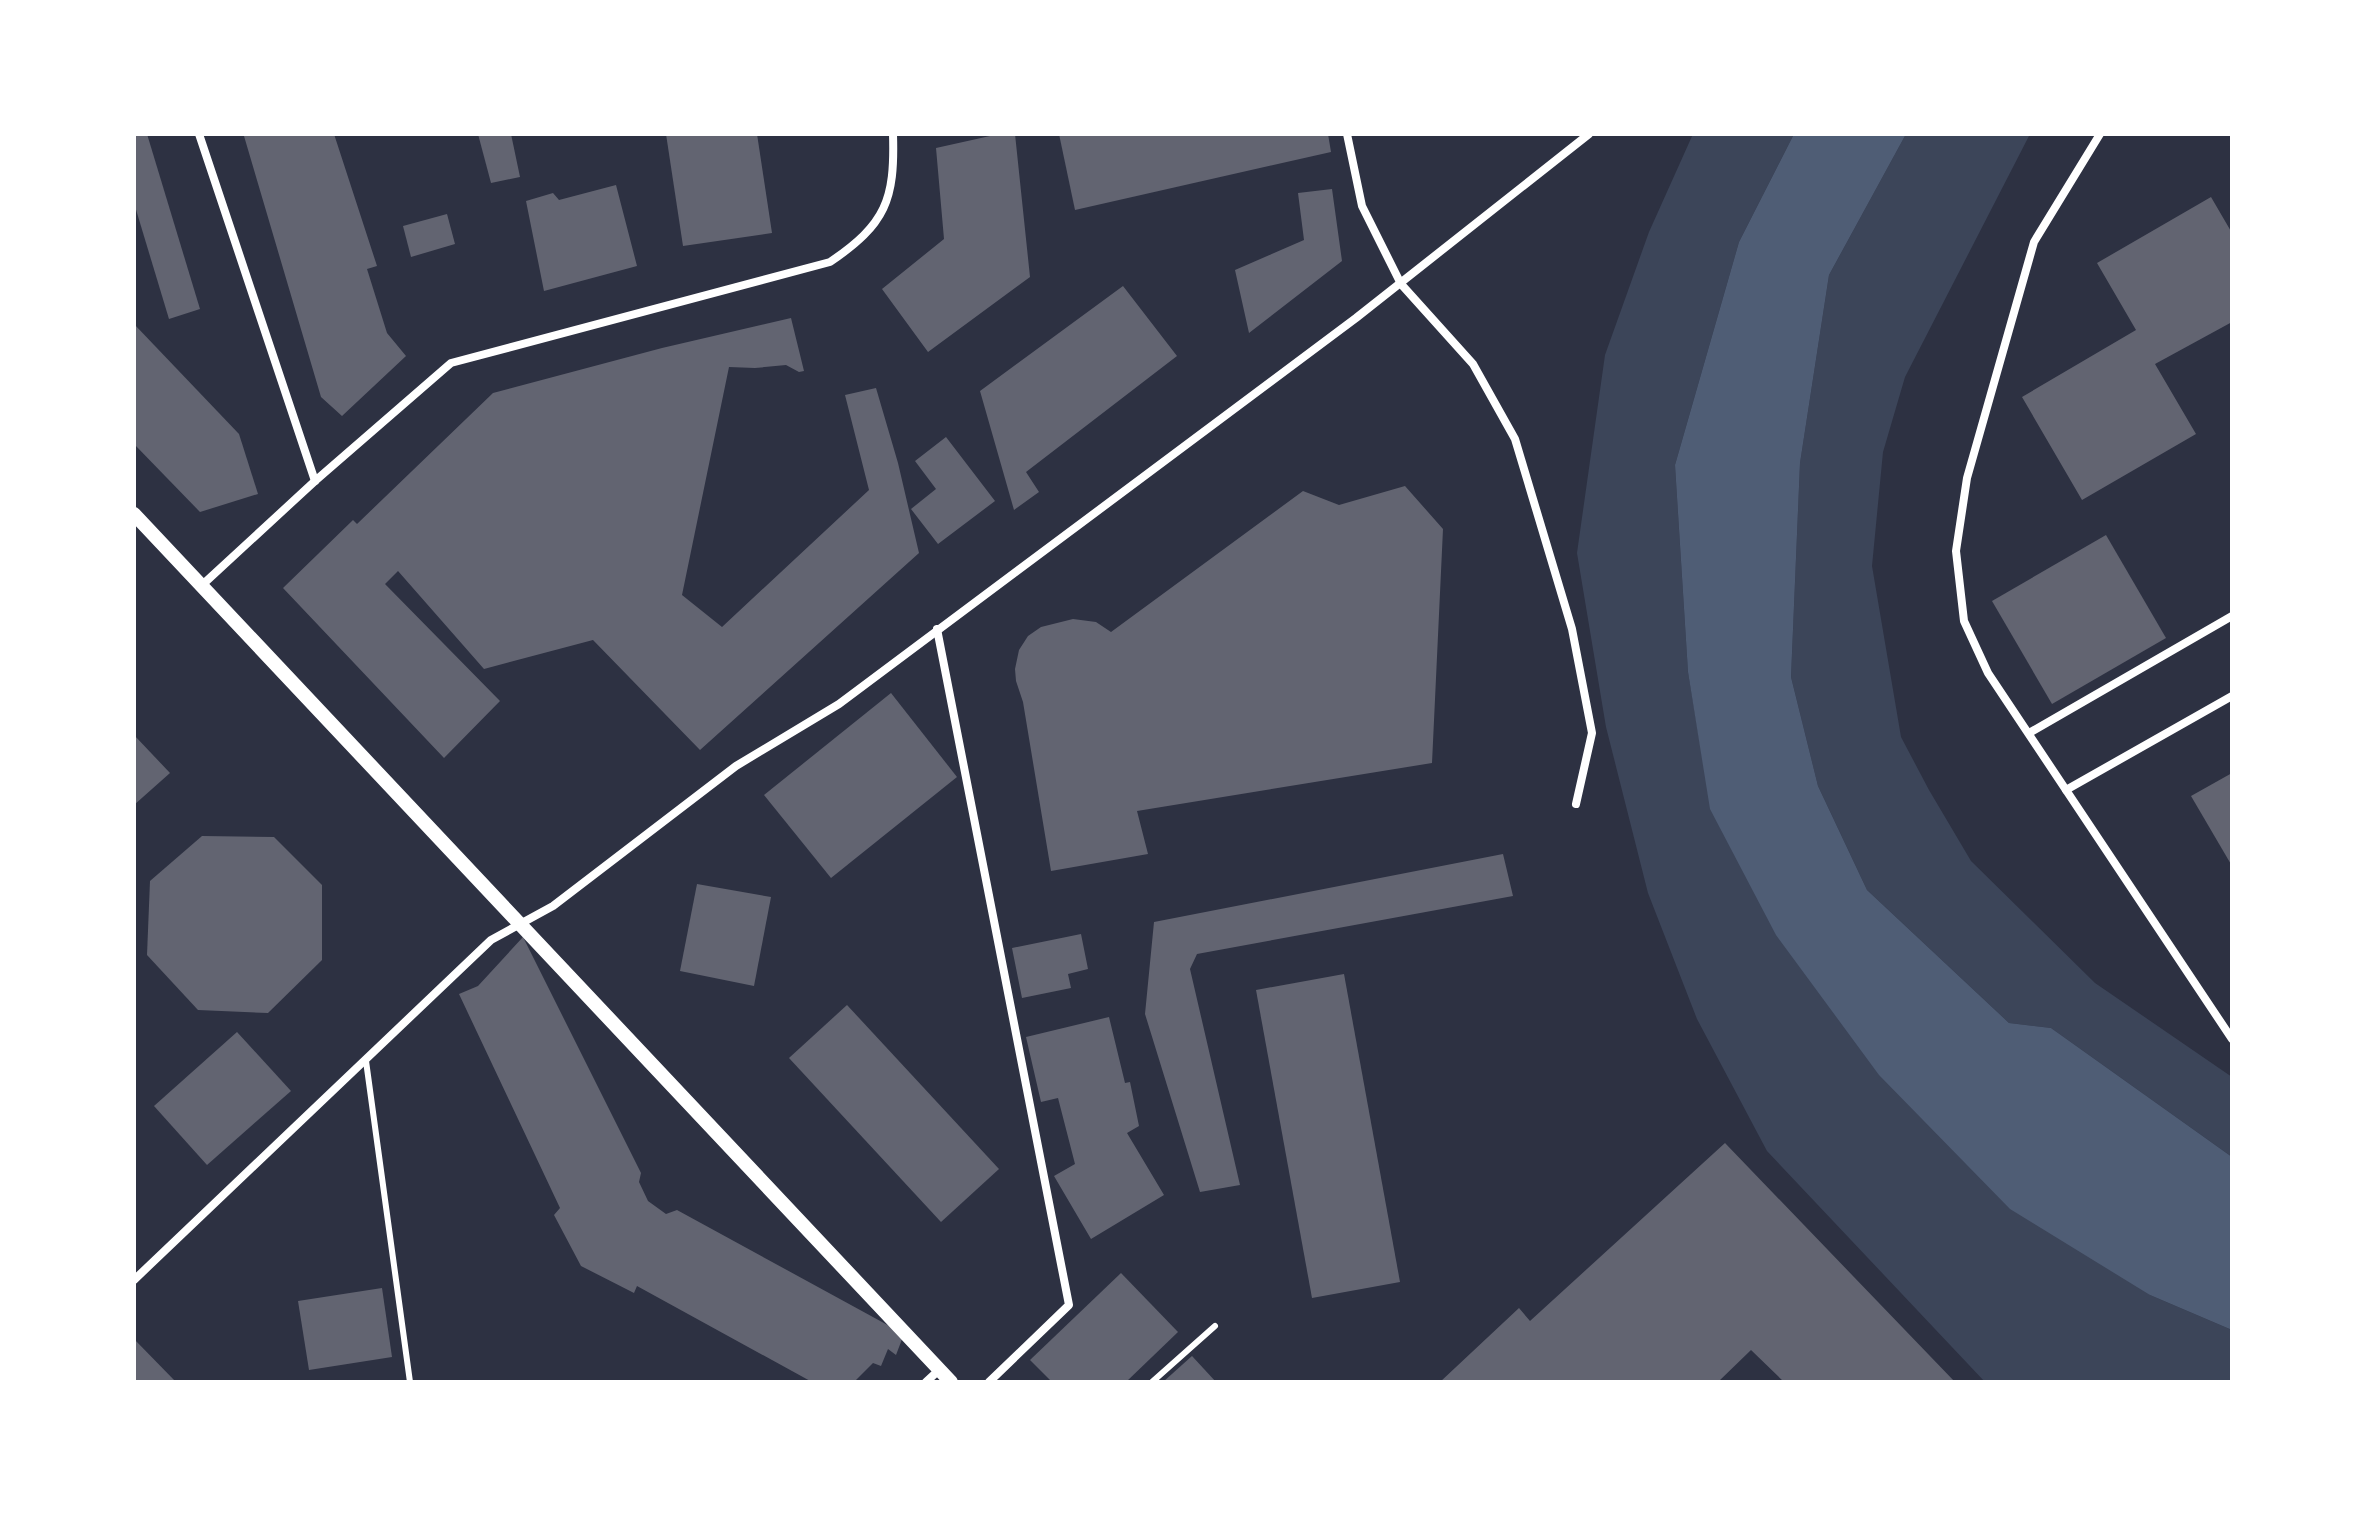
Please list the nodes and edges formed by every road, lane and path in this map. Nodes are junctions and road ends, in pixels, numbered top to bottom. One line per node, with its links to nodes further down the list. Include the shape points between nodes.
1 (199, 134): 7 (street)
2 (893, 134): 7 (street, via 894,173 885,207 874,226 830,262 451,363)
3 (1347, 134): 6 (street, via 1362,206)
4 (1589, 134): 6 (street)
5 (2100, 134): 13 (street, via 2034,242 1967,478 1956,551 1964,621 1988,673)
6 (1401, 284): 11 (street); 15 (street, via 1473,364 1515,439 1572,629 1592,733)
7 (315, 481): 9 (street)
8 (134, 515): 9 (street)
9 (200, 587): 16 (street)
10 (2232, 616): 13 (street)
11 (937, 629): 16 (street, via 839,704 736,766 575,890); 25 (street, via 1069,1305)
12 (2232, 696): 14 (street)
13 (2029, 733): 14 (street)
14 (2066, 790): 17 (street)
15 (1576, 804)
16 (520, 925): 18 (street, via 491,940); 21 (street)
17 (2232, 1039)
18 (366, 1061): 19 (street); 22 (lane)
19 (134, 1280)
20 (1215, 1326): 26 (lane)
21 (939, 1370): 23 (street); 24 (street)
22 (410, 1382)
23 (926, 1382)
24 (951, 1382)
25 (989, 1382)
26 (1152, 1382)

